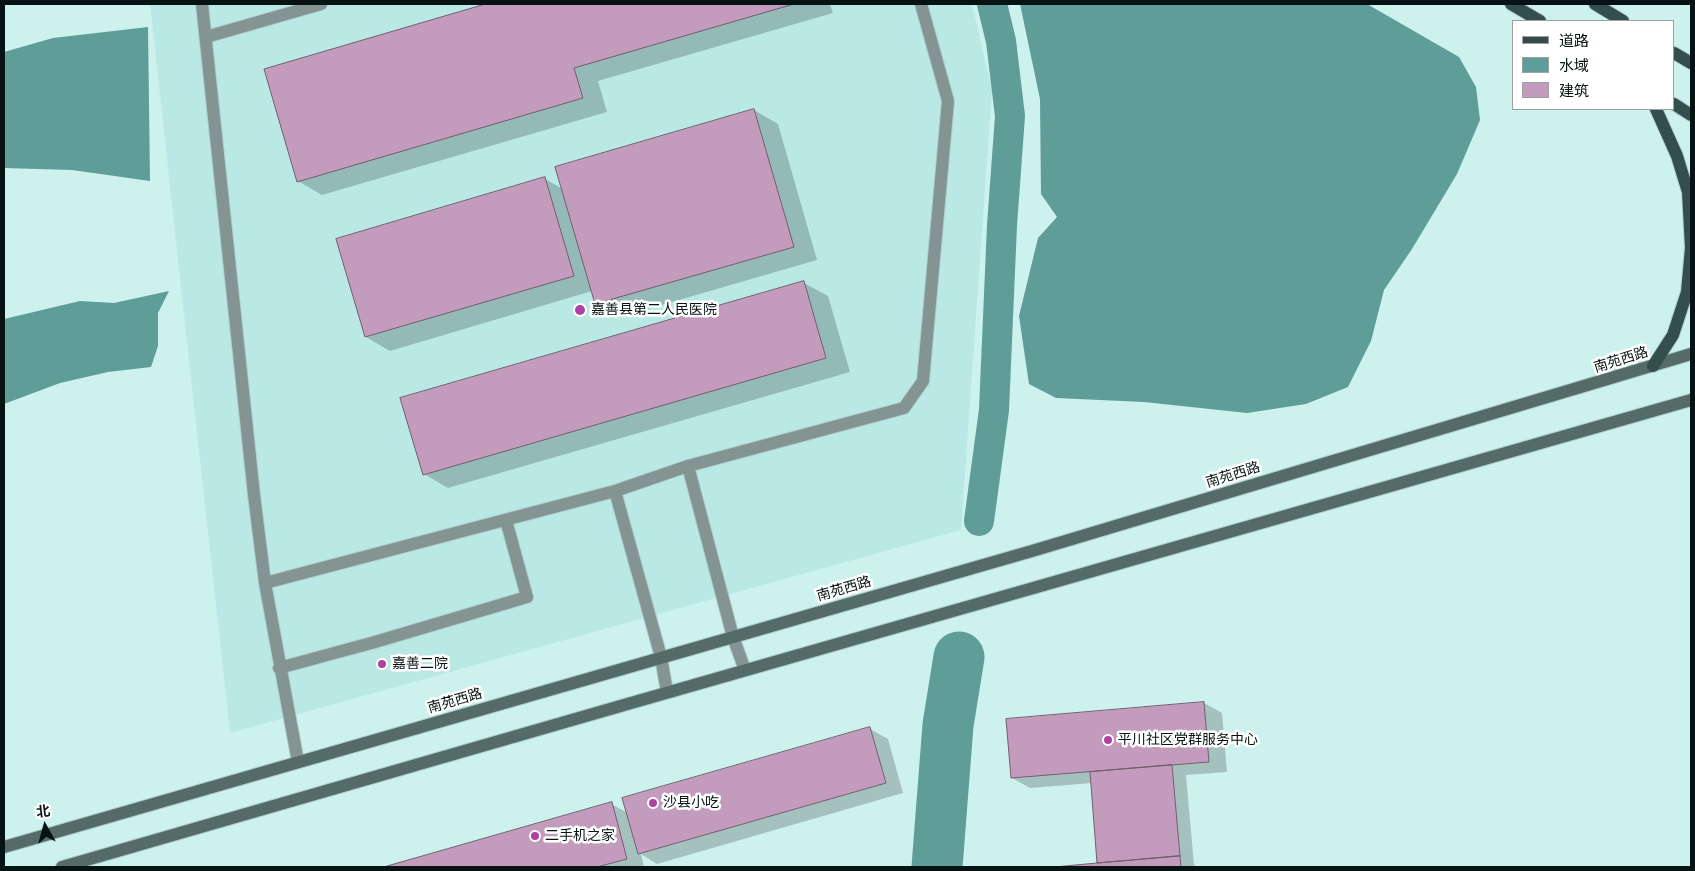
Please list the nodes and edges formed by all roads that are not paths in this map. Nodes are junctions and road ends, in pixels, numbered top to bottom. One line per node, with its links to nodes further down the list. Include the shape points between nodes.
1 (202, 4): 8 (lane)
2 (321, 4): 8 (lane)
3 (922, 4): 17 (lane, via 948,101 923,381 904,408)
4 (1512, 4): 6 (main road)
5 (1595, 4): 7 (main road)
6 (1538, 20)
7 (1621, 20)
8 (206, 37): 20 (lane)
9 (1675, 53): 10 (main road)
10 (1691, 63)
11 (1675, 105): 13 (main road)
12 (1656, 110): 15 (main road, via 1688,192 1691,248 1687,292 1673,335)
13 (1691, 115)
14 (1691, 354): 15 (main road, 南苑西路)
15 (1653, 366): 21 (main road, 南苑西路)
16 (1691, 400): 24 (main road)
17 (688, 466): 18 (lane); 21 (lane)
18 (614, 491): 19 (lane); 22 (lane)
19 (506, 520): 20 (lane); 23 (lane, via 527,597)
20 (265, 582): 23 (lane)
21 (733, 637): 22 (main road, 南苑西路); 24 (lane)
22 (661, 657): 25 (lane); 26 (main road, 南苑西路)
23 (279, 668): 26 (lane)
24 (744, 670): 25 (main road)
25 (667, 692): 28 (main road)
26 (298, 762): 27 (main road, 南苑西路)
27 (4, 847)
28 (62, 867)

